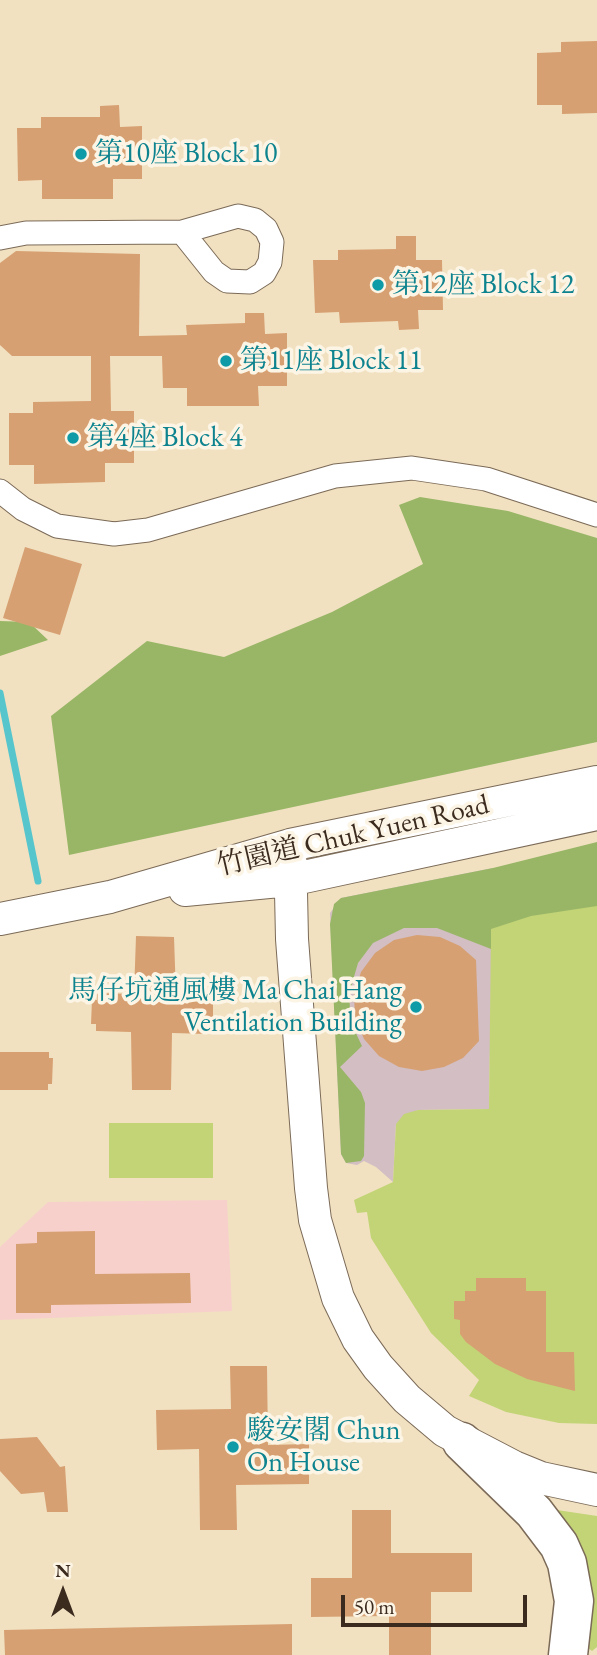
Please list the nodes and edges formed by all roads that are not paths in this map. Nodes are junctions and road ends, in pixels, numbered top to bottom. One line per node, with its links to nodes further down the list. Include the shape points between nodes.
1 (182, 232): 2 (street, via 26,233)
2 (0, 238)
3 (0, 491): 4 (street, via 57,526 96,534 123,533 148,530 335,476 412,468 486,479)
4 (597, 515)
5 (597, 782): 7 (main road, 竹園道 Chuk Yuen Road)
6 (597, 814): 8 (main road, 竹園道 Chuk Yuen Road)
7 (290, 845): 8 (main road); 9 (main road, 竹園道 Chuk Yuen Road)
8 (290, 880): 9 (main road, 竹園道 Chuk Yuen Road); 11 (main road, via 310,1173 324,1255 348,1319 378,1367 425,1416)
9 (110, 897): 10 (main road, 竹園道 Chuk Yuen Road)
10 (0, 919)
11 (462, 1442): 12 (main road, via 541,1478); 13 (highway, via 534,1512 558,1545 574,1601)
12 (597, 1490)
13 (568, 1655)

